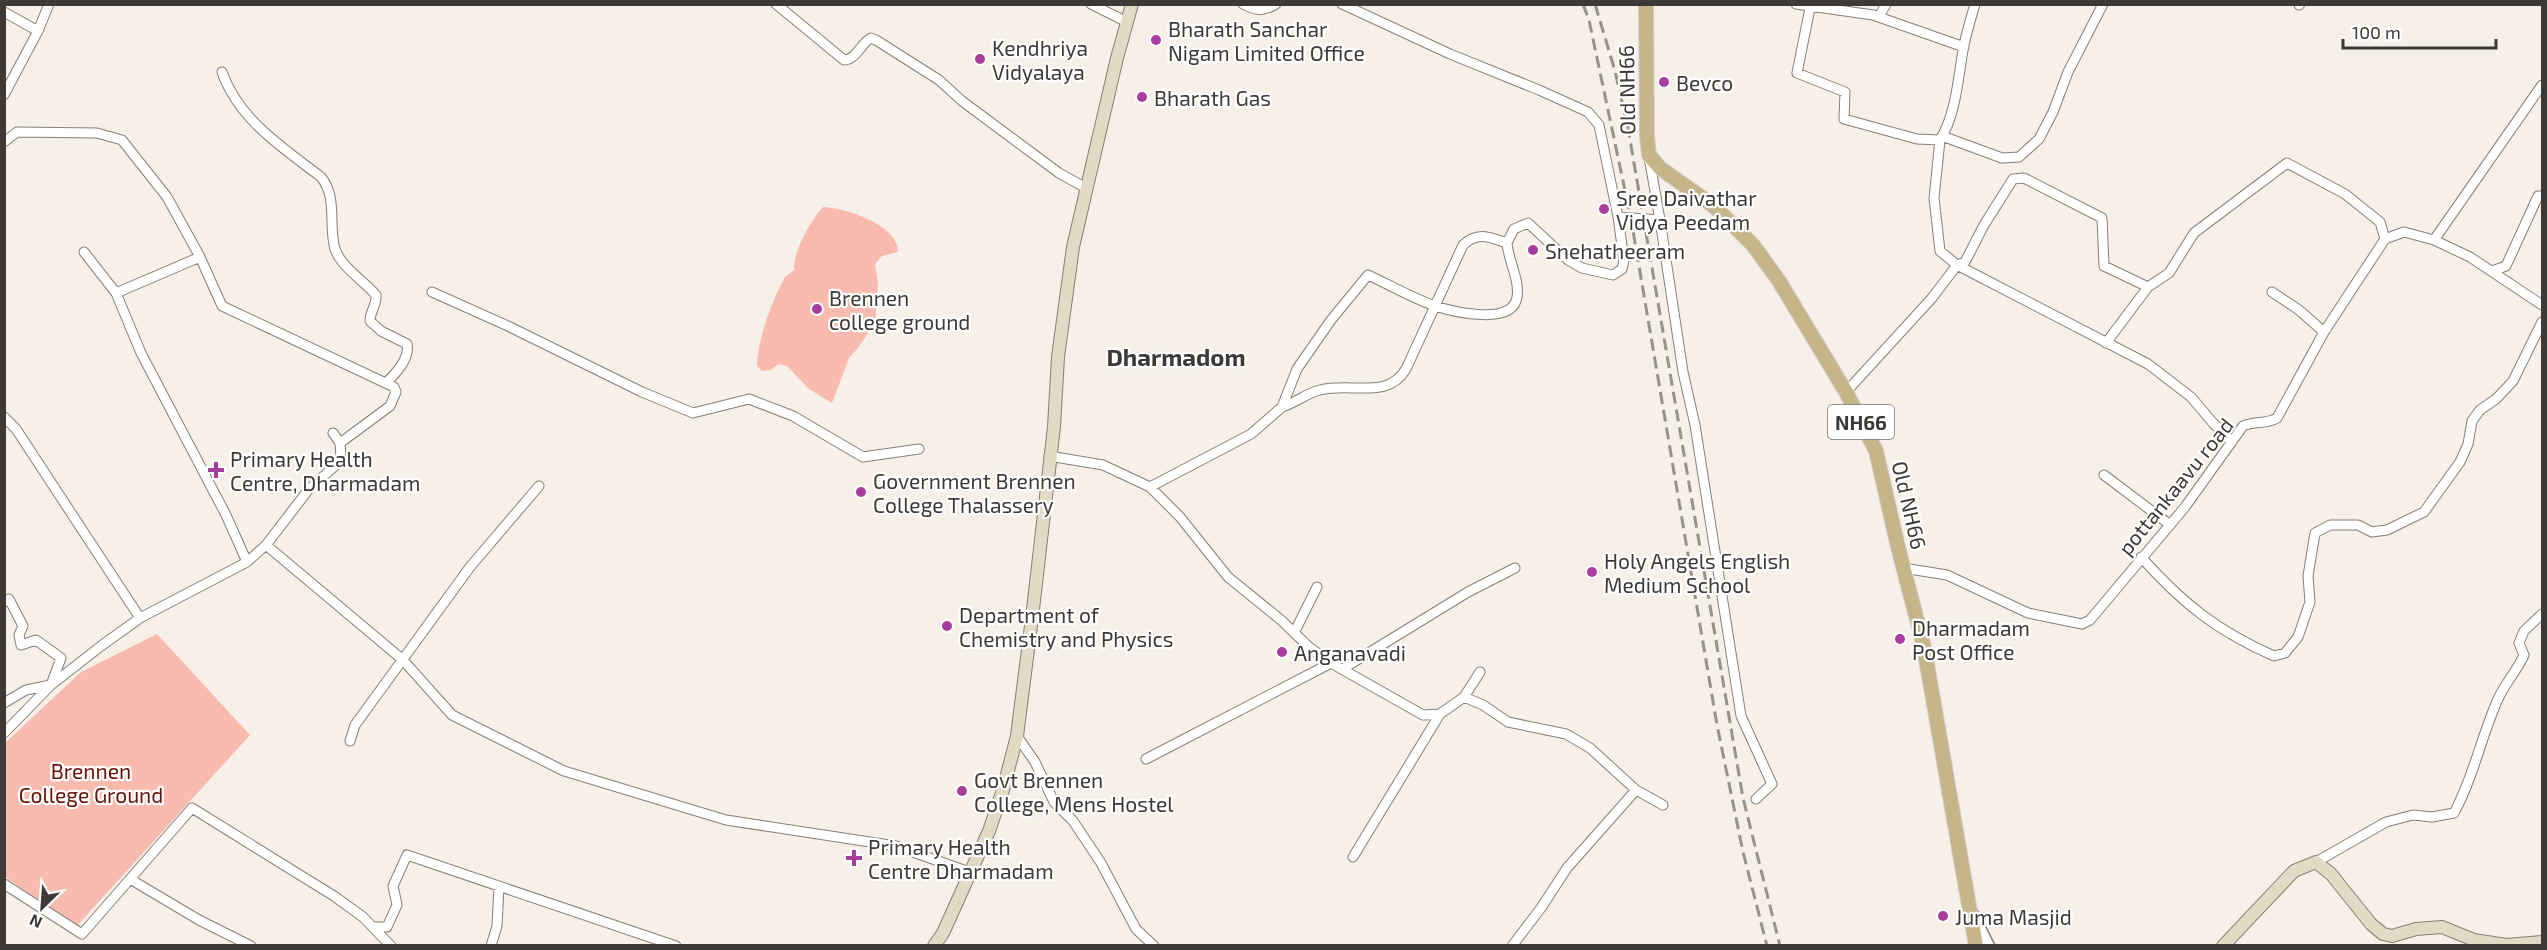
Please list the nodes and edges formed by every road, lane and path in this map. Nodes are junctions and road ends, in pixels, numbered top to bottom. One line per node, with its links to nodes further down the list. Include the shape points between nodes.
1 (49, 4): 18 (street)
2 (776, 4): 28 (street, via 844,60 852,58 867,40 876,40)
3 (1091, 4): 17 (street)
4 (1132, 4): 17 (main road)
5 (1243, 4): 6 (street, via 1263,11)
6 (1276, 4)
7 (1342, 4): 30 (street, via 1588,112 1599,125)
8 (1646, 4): 27 (main road, Old NH66)
9 (1796, 4): 14 (street)
10 (1886, 4): 16 (street)
11 (1964, 4): 13 (street)
12 (2103, 4): 25 (street, via 2039,139 2019,158 2002,159)
13 (1975, 7): 19 (street)
14 (1810, 8): 16 (street); 25 (street, via 1797,73 1845,92 1844,118 1917,139)
15 (4, 12): 18 (street)
16 (1879, 17): 19 (street)
17 (1127, 22): 28 (main road)
18 (38, 31): 22 (street)
19 (1964, 46): 25 (street)
20 (222, 72): 48 (street, via 234,98 259,129 327,184 336,251 376,295 370,321 407,344 406,357)
21 (2542, 86): 33 (street)
22 (4, 95)
23 (4, 131): 24 (street)
24 (17, 132): 26 (street); 36 (street, via 97,133 122,140 167,197)
25 (1941, 138): 37 (street, via 1934,198 1940,251)
26 (4, 142)
27 (1649, 155): 31 (street); 49 (main road, Old NH66 / NH66, via 1660,168 1715,207 1753,245)
28 (1086, 188): 56 (main road, via 1073,247)
29 (2542, 195): 38 (street, via 2538,196 2506,266)
30 (1618, 217): 31 (street); 34 (street, via 1624,260 1618,273 1582,268 1528,224 1514,229)
31 (1660, 220): 84 (street, via 1741,716 1772,784)
32 (2385, 239): 33 (street, via 2404,232); 39 (street, via 2380,222 2345,194 2287,163 2194,233 2169,273); 46 (street, pottankaavu road)
33 (2434, 240): 38 (street)
34 (1507, 243): 44 (street, via 1481,235 1468,240); 44 (street, via 1518,297 1513,308 1506,313 1474,315)
35 (84, 252): 42 (street)
36 (200, 257): 42 (street); 48 (street, via 222,306)
37 (1957, 265): 39 (street, via 1965,262 2013,179 2024,178 2102,218 2104,266); 47 (street); 49 (street)
38 (2492, 271): 43 (street)
39 (2148, 287): 47 (street)
40 (432, 292): 55 (street, via 693,413 748,399 793,416 863,457)
41 (2272, 292): 46 (street)
42 (116, 294): 63 (street, via 141,353 226,515)
43 (2542, 305)
44 (1436, 306): 50 (street, via 1406,369 1392,386 1326,389); 50 (street, via 1368,275 1297,369)
45 (2542, 322): 62 (street, via 2513,381 2472,421 2469,444 2460,462 2424,512 2387,530 2330,525 2315,533 2308,576 2310,602 2298,637 2285,653 2274,656 2218,628 2170,590)
46 (2324, 332): 53 (street, pottankaavu road, via 2277,418 2267,424 2253,421)
47 (2106, 343): 53 (street, via 2172,381 2192,397)
48 (386, 383): 54 (street, via 396,392 390,406)
49 (1846, 393): 65 (main road, Old NH66 / NH66, via 1876,451)
50 (1282, 407): 59 (street, via 1251,434)
51 (4, 417): 69 (street, via 16,429)
52 (333, 434): 54 (street)
53 (2232, 442): 60 (street, pottankaavu road)
54 (340, 443): 61 (street, via 341,457 336,465 309,489)
55 (919, 449)
56 (1049, 456): 59 (street, via 1103,465); 80 (main road)
57 (2104, 475): 60 (street)
58 (540, 486): 71 (street, via 471,567)
59 (1150, 487): 70 (street, via 1180,517 1228,577)
60 (2169, 524): 62 (street, pottankaavu road)
61 (266, 544): 63 (street); 71 (street)
62 (2141, 557): 65 (street, pottankaavu road, via 2098,612 2082,624 2028,613 1947,575)
63 (246, 562): 69 (street)
64 (1515, 568): 73 (street, via 1468,592)
65 (1903, 568): 92 (main road, Old NH66 / NH66, via 1924,647)
66 (1317, 586): 70 (street)
67 (4, 602): 75 (street, via 9,599 23,626 19,635 21,645 36,640 61,658)
68 (2542, 614): 87 (street, via 2524,631 2519,643 2524,655 2497,700 2468,787 2454,813 2413,815 2386,822)
69 (140, 618): 75 (street)
70 (1294, 633): 72 (street)
71 (403, 660): 81 (street, via 355,725); 88 (street, via 452,715 564,771 726,820 896,846)
72 (1331, 663): 73 (street); 82 (street)
73 (1344, 668): 78 (street, via 1415,712)
74 (1480, 672): 76 (street)
75 (51, 685): 77 (street, via 26,690); 79 (street)
76 (1464, 697): 78 (street); 83 (street, via 1508,722 1566,735 1590,748)
77 (4, 703)
78 (1440, 714): 86 (street)
79 (4, 733)
80 (1017, 736): 88 (main road, via 1003,790); 102 (street, via 1054,802 1073,821 1101,863 1136,929)
81 (350, 741)
82 (1146, 759)
83 (1636, 790): 85 (street); 103 (street, via 1567,868)
84 (1756, 799)
85 (1663, 805)
86 (1353, 857)
87 (2316, 862): 95 (main road, via 2383,934 2392,936 2416,928 2442,927 2474,940 2506,945); 106 (main road, via 2294,871)
88 (972, 873): 101 (main road)
89 (130, 879): 93 (street, via 192,808 334,896); 94 (street); 97 (street)
90 (4, 884): 94 (street)
91 (499, 888): 93 (street, via 407,855 393,886 397,905 387,927); 99 (street, via 497,926); 100 (street)
92 (1969, 905): 104 (main road, Old NH66 / NH66); 105 (street)
93 (374, 927): 98 (street)
94 (82, 934): 96 (street)
95 (2542, 942)
96 (78, 945)
97 (251, 945)
98 (391, 945)
99 (491, 945)
100 (676, 945)
101 (934, 945)
102 (1154, 945)
103 (1512, 945)
104 (1976, 945)
105 (1989, 945)
106 (2223, 945)

